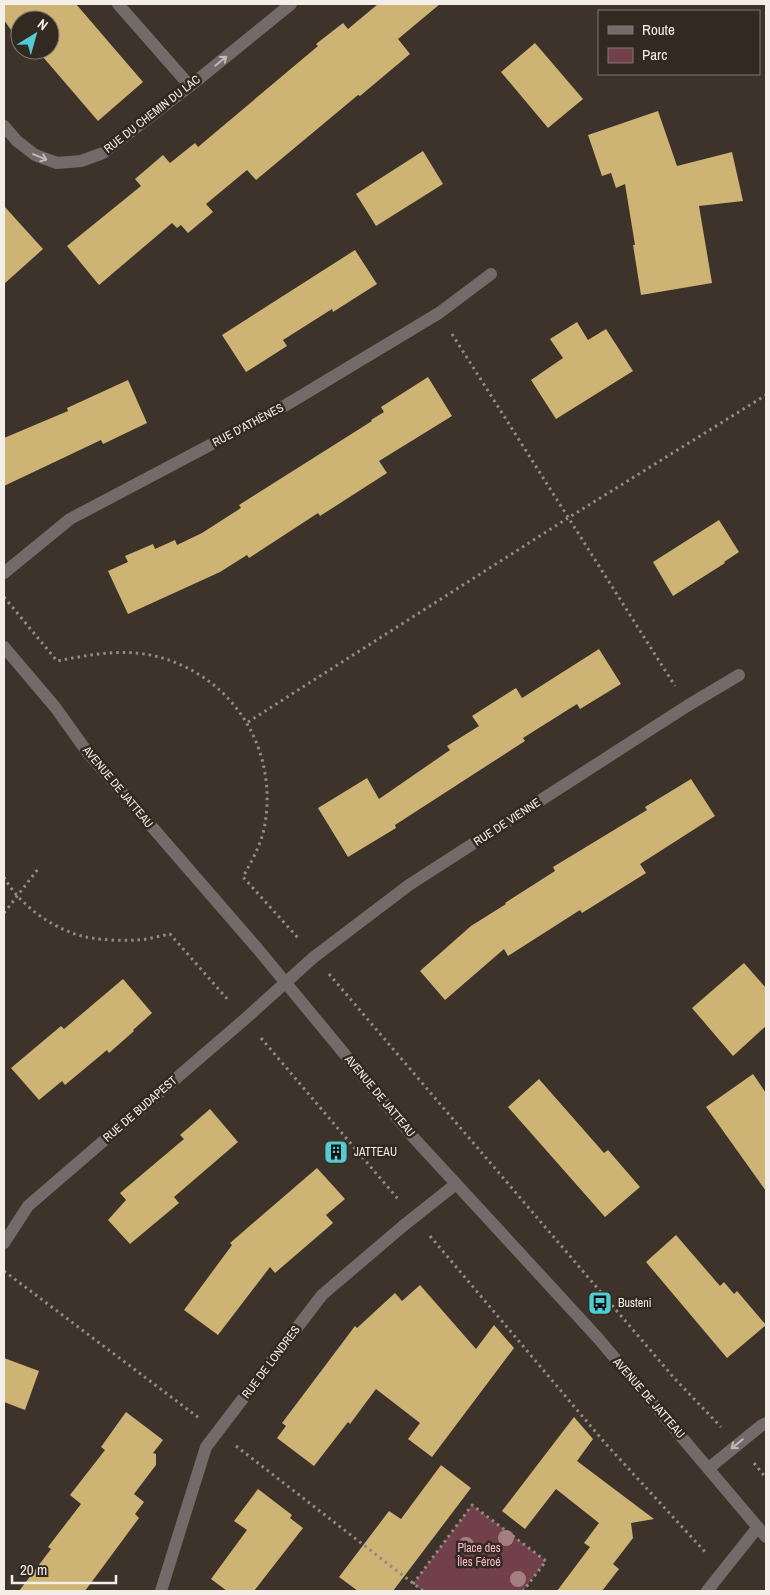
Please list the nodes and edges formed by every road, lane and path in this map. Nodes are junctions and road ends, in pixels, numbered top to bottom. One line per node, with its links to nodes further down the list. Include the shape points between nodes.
1 (118, 4): 3 (street)
2 (291, 4): 3 (street, RUE DU CHEMIN DU LAC, one-way to 2)
3 (190, 86): 4 (street, RUE DU CHEMIN DU LAC, one-way to 3, via 35,155 57,163 81,161 103,153)
4 (4, 126)
5 (491, 274): 6 (street, RUE D'ATHÈNES)
6 (438, 313): 8 (path); 9 (street, RUE D'ATHÈNES, via 286,406 70,519)
7 (766, 396): 8 (path)
8 (568, 518): 13 (path); 14 (path)
9 (4, 573)
10 (4, 597): 14 (path, via 57,661 121,652 154,656 181,664 212,682)
11 (4, 647): 20 (street, AVENUE DE JATTEAU, via 55,707 88,753)
12 (738, 675): 13 (street, RUE DE VIENNE)
13 (687, 706): 19 (street, RUE DE VIENNE, via 409,885)
14 (248, 722): 19 (path, via 260,750 267,804 264,830 243,877)
15 (38, 869): 17 (path)
16 (4, 877): 17 (path)
17 (17, 895): 18 (path); 21 (path, via 59,927 84,937 137,940 170,934)
18 (4, 913)
19 (314, 957): 20 (street, RUE DE VIENNE); 26 (path, via 675,1379)
20 (286, 982): 21 (street, RUE DE BUDAPEST); 22 (street, AVENUE DE JATTEAU, via 413,1137)
21 (245, 1019): 23 (path); 24 (street, RUE DE BUDAPEST, via 28,1206)
22 (456, 1184): 23 (street, RUE DE LONDRES); 27 (street, AVENUE DE JATTEAU, via 597,1337)
23 (415, 1218): 31 (path, via 605,1443); 32 (street, RUE DE LONDRES, via 322,1295 206,1447)
24 (4, 1243)
25 (766, 1423): 26 (street)
26 (737, 1444): 27 (street, one-way to 27); 28 (path)
27 (710, 1468): 29 (street, AVENUE DE JATTEAU)
28 (766, 1478)
29 (758, 1527): 30 (street, AVENUE DE JATTEAU); 31 (street)
30 (766, 1537)
31 (722, 1571): 35 (street)
32 (161, 1591)
33 (423, 1591): 34 (path, via 413,1584 472,1505 546,1561)
34 (523, 1591)
35 (707, 1591)

